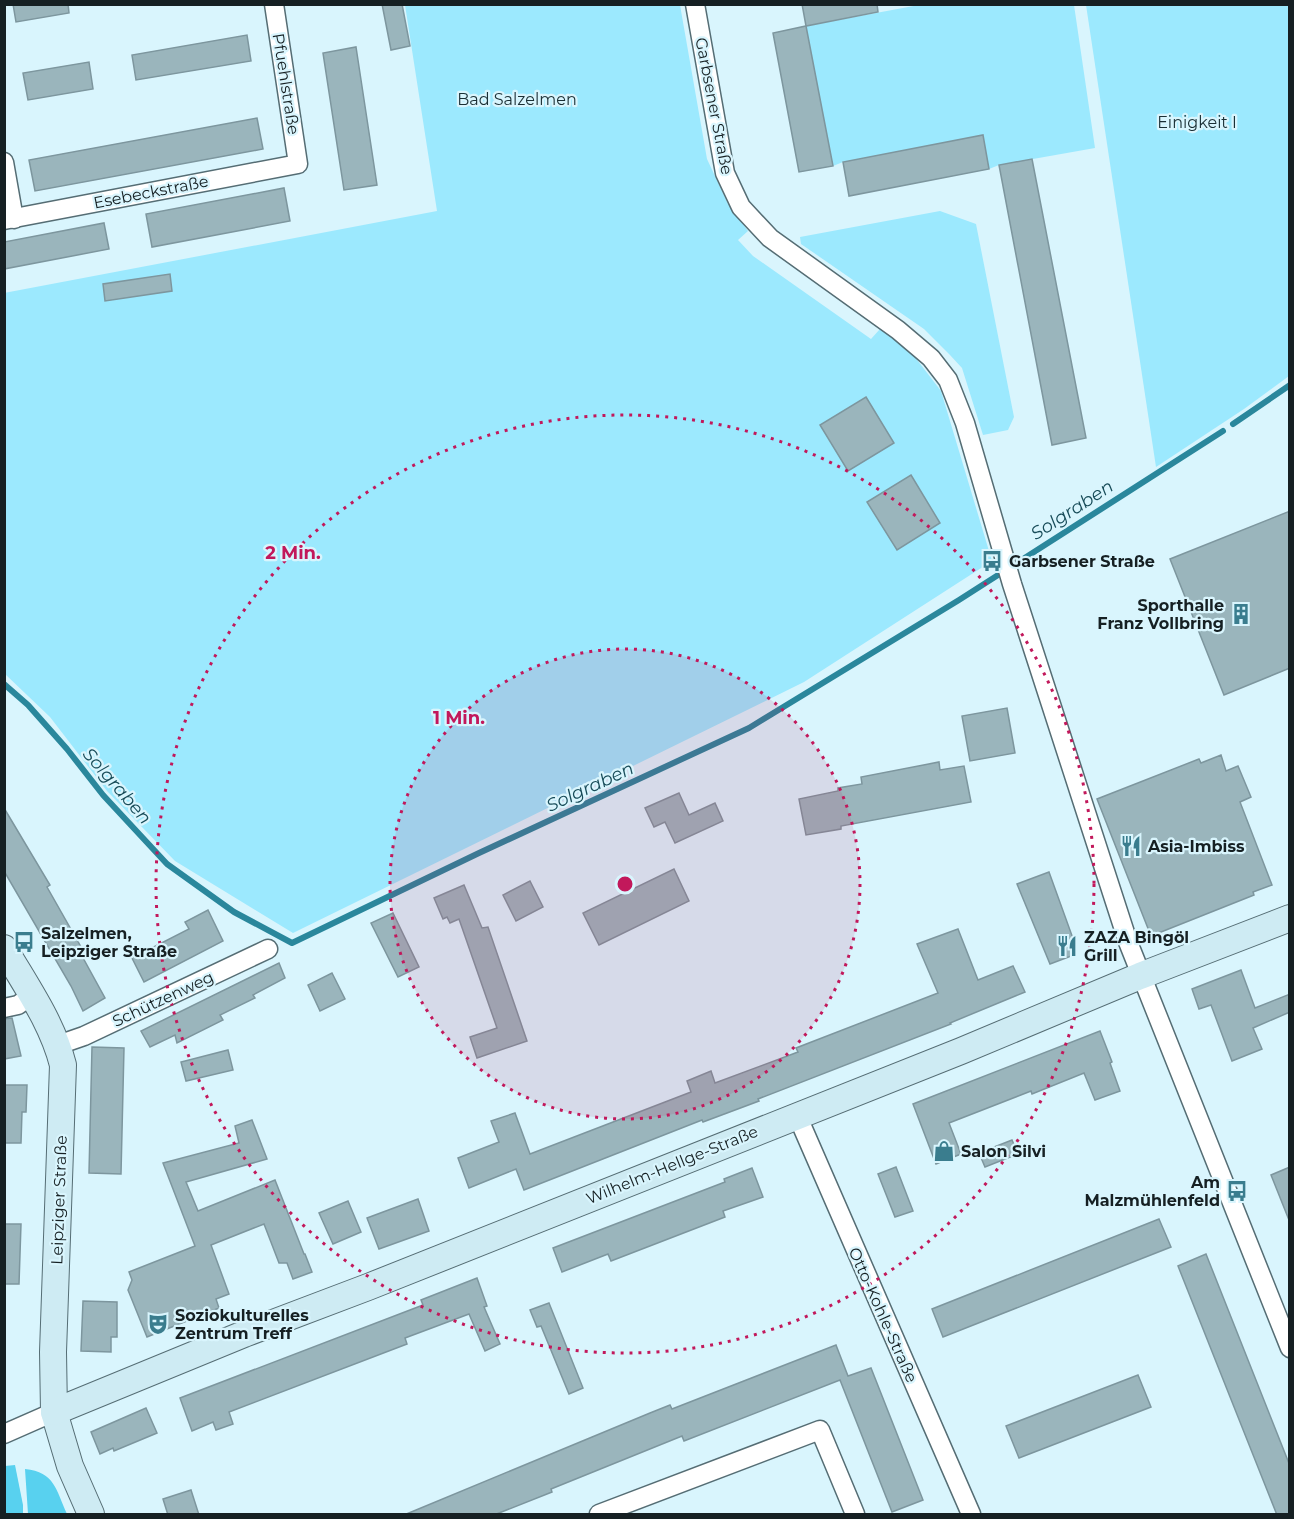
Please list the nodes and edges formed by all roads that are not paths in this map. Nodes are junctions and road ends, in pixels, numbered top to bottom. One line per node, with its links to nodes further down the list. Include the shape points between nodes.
1 (274, 4): 4 (street, Pfuehlstraße)
2 (695, 4): 9 (street, Garbsener Straße, via 725,173 741,207 770,238 898,330 931,358 948,380)
3 (4, 162): 5 (street)
4 (298, 164): 5 (street, Esebeckstraße)
5 (9, 219)
6 (1290, 918): 9 (main road, Wilhelm-Hellge-Straße)
7 (4, 948): 10 (main road, Leipziger Straße)
8 (268, 949): 12 (street, Schützenweg)
9 (1140, 976): 13 (main road, Wilhelm-Hellge-Straße); 14 (street)
10 (32, 995): 11 (street, via 18,1005); 12 (main road, Leipziger Straße)
11 (4, 1008)
12 (58, 1045): 15 (main road, Leipziger Straße, via 63,1085)
13 (797, 1116): 15 (main road, Wilhelm-Hellge-Straße); 20 (street, Otto-Kohle-Straße)
14 (1290, 1348)
15 (54, 1412): 16 (street); 17 (main road, Leipziger Straße)
16 (4, 1434)
17 (91, 1515)
18 (599, 1515): 19 (street, via 820,1430)
19 (855, 1515)
20 (970, 1515)

